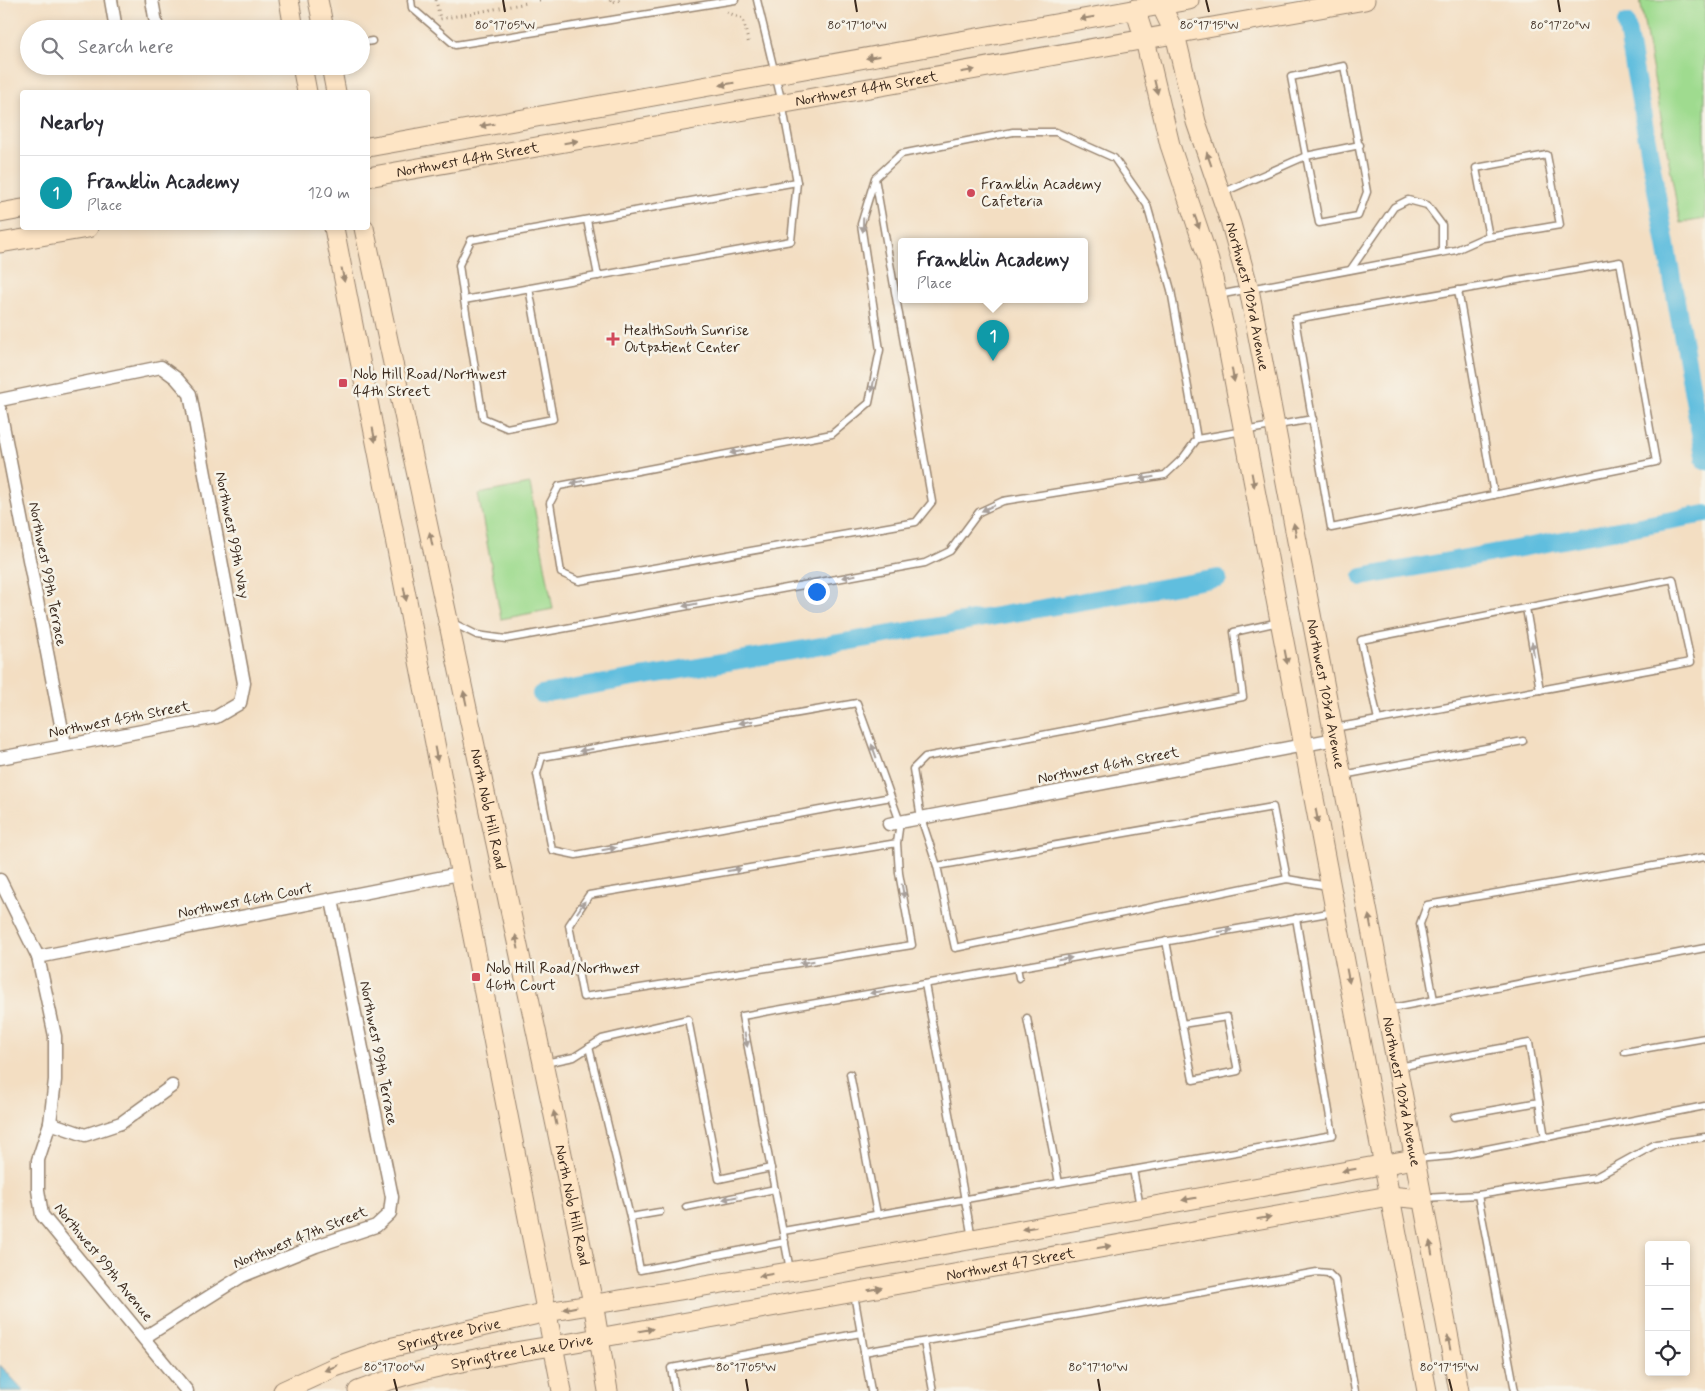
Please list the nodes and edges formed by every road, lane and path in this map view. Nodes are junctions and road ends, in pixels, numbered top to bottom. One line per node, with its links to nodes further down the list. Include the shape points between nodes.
1 (111, 0): 17 (street)
2 (152, 0): 18 (street)
3 (289, 0): 19 (street)
4 (318, 0): 20 (street)
5 (411, 0): 15 (lane, via 412,8 455,45)
6 (436, 0): 13 (path, via 440,19)
7 (610, 0): 8 (path)
8 (622, 0)
9 (735, 0): 15 (lane)
10 (757, 0): 26 (lane)
11 (1190, 0): 14 (street, Northwest 44th Street)
12 (1365, 0): 21 (street, Northwest 44th Street)
13 (527, 2)
14 (1160, 2): 16 (street, Northwest 44th Street); 21 (street, Northwest 103rd Avenue)
15 (719, 3): 23 (path, via 721,10 743,18)
16 (1134, 4): 22 (street, Northwest 103rd Avenue); 26 (street, Northwest 44th Street, one-way to 26)
17 (114, 20)
18 (155, 20)
19 (292, 20)
20 (322, 20)
21 (1175, 34): 22 (street, Northwest 44th Street); 36 (street, Northwest 103rd Avenue, one-way to 21, via 1196,122)
22 (1145, 40): 29 (street, Northwest 44th Street, one-way to 22); 51 (street, Northwest 103rd Avenue, one-way to 51, via 1170,144 1204,242)
23 (749, 45)
24 (304, 75): 27 (street)
25 (333, 75): 28 (street)
26 (775, 75): 29 (lane); 31 (street, Northwest 44th Street, one-way to 31)
27 (307, 90)
28 (336, 90)
29 (782, 103): 33 (street, Northwest 44th Street, one-way to 29); 35 (lane)
30 (1360, 145): 32 (lane); 32 (lane, via 1367,192 1358,216 1319,223); 32 (lane, via 1344,66 1291,77)
31 (370, 147)
32 (1306, 156): 36 (lane)
33 (370, 178)
34 (875, 178): 34 (lane, one-way to 34, via 861,224 880,350 869,403 832,434 559,486 550,503 561,573 579,581 916,522 932,502); 58 (lane, via 901,154 1013,132 1056,132 1114,158 1147,205 1171,290)
35 (797, 182): 39 (lane); 47 (lane, via 791,241)
36 (1221, 193): 49 (street, Northwest 103rd Avenue)
37 (20, 209): 38 (street)
38 (0, 213)
39 (587, 220): 47 (lane); 52 (lane, via 470,240 459,265)
40 (76, 230): 44 (street)
41 (334, 230): 78 (street, one-way to 78)
42 (364, 230): 61 (street, North Nob Hill Road, one-way to 42)
43 (1489, 237): 43 (lane, via 1560,225 1547,155 1476,168); 45 (lane)
44 (0, 243)
45 (1442, 252): 46 (lane); 46 (lane, via 1442,224 1427,205 1408,200 1394,207)
46 (1351, 269): 49 (lane)
47 (598, 276): 48 (lane)
48 (529, 288): 52 (lane); 52 (lane, via 553,419 507,428 484,418)
49 (1249, 289): 51 (lane); 56 (street, Northwest 103rd Avenue)
50 (1458, 290): 55 (lane, via 1295,319); 59 (lane); 59 (lane, via 1620,262 1655,453 1656,462)
51 (1217, 296): 57 (street, Northwest 103rd Avenue, one-way to 57)
52 (464, 300)
53 (0, 400): 64 (street, Northwest 99th Way, via 161,367 190,394 244,683)
54 (0, 410): 68 (street, Northwest 99th Terrace)
55 (1313, 419): 56 (lane); 59 (lane, via 1331,528)
56 (1275, 427): 57 (lane); 66 (street, Northwest 103rd Avenue, one-way to 56)
57 (1244, 432): 58 (lane); 62 (street, Northwest 103rd Avenue, one-way to 62)
58 (1198, 440): 61 (lane, one-way to 61, via 1166,475 1003,501 979,512 950,551 925,563 506,639 477,636)
59 (1494, 495)
60 (1526, 608): 63 (lane, one-way to 60); 63 (lane, via 1673,579 1691,662); 65 (lane, via 1361,640)
61 (448, 620): 98 (street, North Nob Hill Road, one-way to 61)
62 (1280, 622): 69 (street, Northwest 103rd Avenue, one-way to 69); 73 (lane, via 1234,632 1243,697 925,757 913,770)
63 (1540, 690): 65 (lane)
64 (240, 703): 68 (street, Northwest 45th Street, via 216,717)
65 (1378, 720): 66 (lane)
66 (1334, 734): 69 (street, Northwest 46th Street); 71 (street, Northwest 103rd Avenue)
67 (1523, 741): 71 (lane)
68 (65, 745): 70 (street, Northwest 45th Street)
69 (1303, 745): 73 (street, Northwest 46th Street); 81 (street, Northwest 103rd Avenue, one-way to 81)
70 (0, 758)
71 (1342, 775): 92 (street, Northwest 103rd Avenue, one-way to 71)
72 (890, 797): 72 (lane, one-way to 72, via 857,703 542,757 537,774 552,850 576,855); 74 (lane)
73 (921, 818): 74 (street, Northwest 46th Street); 77 (lane)
74 (894, 823): 75 (lane)
75 (897, 843): 75 (lane, one-way to 75, via 912,946 583,997 569,925 589,895)
76 (1705, 856): 91 (lane, via 1428,905 1420,924)
77 (937, 866): 79 (lane, via 1273,807); 79 (lane, via 955,948)
78 (459, 874): 82 (street, Northwest 46th Court); 133 (street)
79 (1287, 879): 81 (lane)
80 (0, 880): 87 (street, Northwest 99th Avenue)
81 (1330, 886): 83 (street, Northwest 103rd Avenue)
82 (332, 900): 87 (street, Northwest 46th Court); 121 (street, Northwest 99th Terrace, via 392,1197)
83 (1335, 911): 84 (lane); 109 (street, Northwest 103rd Avenue, one-way to 109)
84 (1296, 918): 85 (lane, one-way to 84); 111 (lane, via 1333,1135)
85 (1166, 941): 88 (lane, one-way to 85); 94 (lane)
86 (1705, 948): 91 (lane)
87 (38, 957): 105 (street, Northwest 99th Avenue, via 54,1036 55,1080)
88 (1017, 968): 89 (lane); 90 (lane)
89 (1019, 978)
90 (925, 984): 110 (lane, one-way to 110, via 742,1016); 117 (lane)
91 (1434, 1000): 92 (lane)
92 (1386, 1010): 99 (street, Northwest 103rd Avenue)
93 (1027, 1018): 112 (lane)
94 (1182, 1024): 94 (lane, via 1193,1080 1238,1071 1227,1016)
95 (1705, 1038): 97 (lane)
96 (590, 1047): 98 (lane, via 574,1057); 110 (lane, via 602,1039 688,1019 719,1179); 123 (lane)
97 (1625, 1052)
98 (543, 1063): 132 (street, North Nob Hill Road, one-way to 98)
99 (1397, 1067): 102 (lane, via 1529,1042); 108 (street, Northwest 103rd Avenue)
100 (850, 1074): 122 (lane)
101 (172, 1086): 105 (street, via 122,1123 85,1135)
102 (1539, 1102): 104 (lane); 107 (lane)
103 (1705, 1106): 107 (lane)
104 (1454, 1117)
105 (50, 1123): 135 (street, Northwest 99th Avenue, via 38,1160 42,1215)
106 (1705, 1137): 114 (lane, via 1656,1144 1596,1177)
107 (1545, 1138): 108 (lane, via 1451,1156)
108 (1414, 1159): 109 (street, Northwest 47 Street); 116 (street, Northwest 103rd Avenue)
109 (1384, 1164): 115 (street, Northwest 103rd Avenue); 119 (street, Northwest 47 Street, one-way to 119)
110 (771, 1168): 113 (lane)
111 (1133, 1170): 112 (lane); 119 (lane)
112 (1059, 1183): 117 (lane)
113 (775, 1189): 118 (lane, one-way to 118); 124 (lane)
114 (1478, 1195): 116 (lane); 151 (lane)
115 (1389, 1196): 116 (street, Northwest 47 Street); 126 (street, Northwest 47 Street, one-way to 115); 149 (street, Northwest 103rd Avenue)
116 (1422, 1198): 150 (street, Northwest 103rd Avenue, one-way to 116)
117 (964, 1199): 122 (lane); 125 (lane)
118 (686, 1207)
119 (1140, 1208): 125 (street, Northwest 47 Street, one-way to 125); 126 (street)
120 (660, 1212): 123 (lane)
121 (390, 1213): 135 (street, Northwest 47th Street, via 376,1226 242,1276)
122 (877, 1214): 124 (lane)
123 (630, 1217): 127 (lane, via 640,1270)
124 (783, 1230): 127 (lane)
125 (972, 1239): 128 (street, Northwest 47 Street)
126 (1146, 1240): 130 (street, Northwest 47 Street, one-way to 126)
127 (785, 1242): 129 (lane)
128 (813, 1268): 129 (street, Northwest 47 Street); 131 (street)
129 (790, 1272): 132 (street, Northwest 47 Street, one-way to 132)
130 (854, 1293): 131 (street, Northwest 47 Street); 134 (lane)
131 (818, 1299): 136 (street, Northwest 47 Street, one-way to 131)
132 (593, 1303): 133 (street, Springtree Drive, one-way to 133); 136 (street, North Nob Hill Road)
133 (547, 1312): 138 (street); 141 (street, Springtree Drive, one-way to 141, via 388,1348 335,1367)
134 (861, 1333): 139 (lane); 145 (lane, via 671,1368)
135 (145, 1337): 140 (street, Northwest 99th Avenue)
136 (598, 1338): 138 (street, Springtree Lake Drive); 144 (street, North Nob Hill Road)
137 (924, 1342): 139 (lane); 147 (lane); 148 (lane, via 1317,1272 1328,1273 1335,1280)
138 (553, 1346): 142 (street, Springtree Lake Drive, via 481,1357 417,1372); 143 (street)
139 (864, 1352): 146 (lane)
140 (187, 1391)
141 (283, 1391)
142 (358, 1391)
143 (562, 1391)
144 (608, 1391)
145 (675, 1391)
146 (872, 1391)
147 (933, 1391)
148 (1356, 1391)
149 (1427, 1391)
150 (1459, 1391)
151 (1515, 1391)

